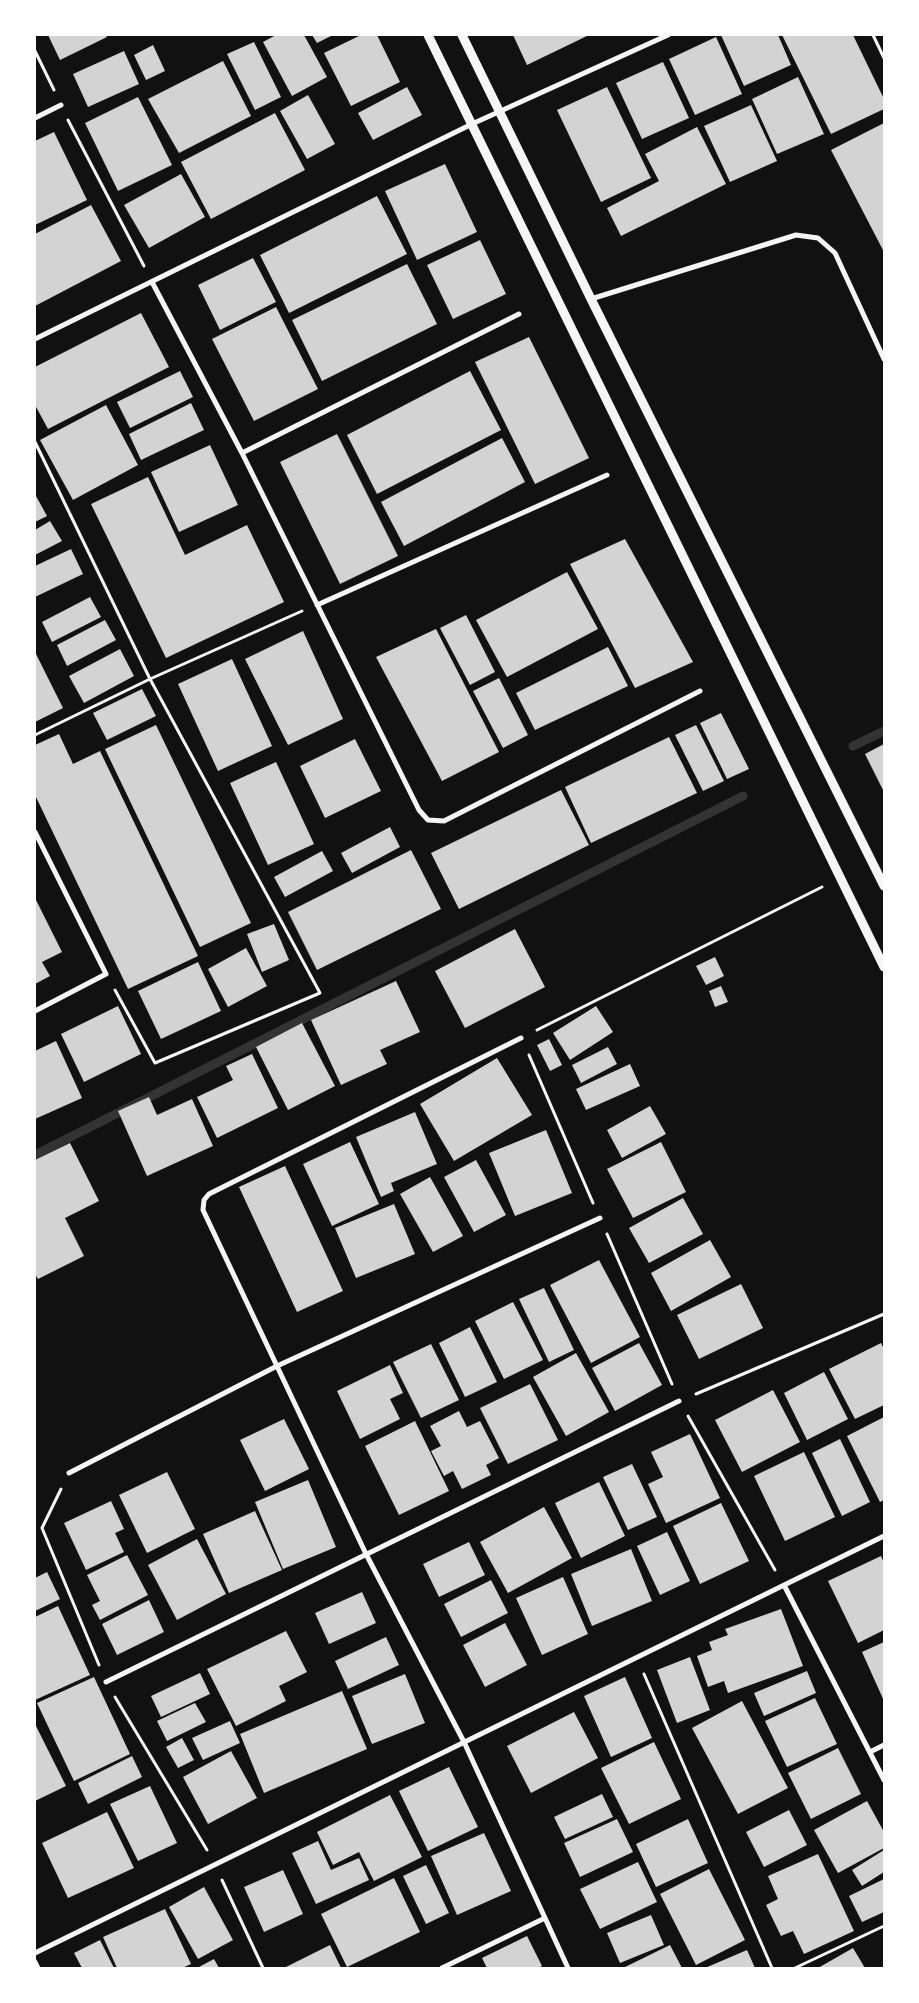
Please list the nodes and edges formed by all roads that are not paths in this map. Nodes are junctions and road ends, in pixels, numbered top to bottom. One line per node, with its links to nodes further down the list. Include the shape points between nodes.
1 (428, 35): 7 (street)
2 (462, 35): 5 (street)
3 (668, 35): 5 (street)
4 (61, 105): 6 (street)
5 (499, 111): 7 (street); 9 (street)
6 (35, 118)
7 (472, 124): 8 (street); 19 (street)
8 (152, 282): 11 (street); 13 (street)
9 (591, 299): 12 (street, via 796,235 818,238 836,253); 18 (street)
10 (519, 314): 13 (street)
11 (35, 339)
12 (884, 359)
13 (242, 453): 15 (street)
14 (607, 475): 15 (street)
15 (317, 605): 16 (street, via 419,810 428,820 444,821)
16 (700, 690)
17 (35, 832): 20 (street, via 106,974)
18 (884, 886)
19 (884, 967)
20 (35, 1011)
21 (521, 1038): 23 (street, via 209,1194 204,1200 203,1210)
22 (600, 1218): 23 (street)
23 (277, 1366): 25 (street); 27 (street)
24 (679, 1402): 27 (street)
25 (69, 1473)
26 (884, 1536): 28 (street)
27 (366, 1554): 29 (street); 30 (street)
28 (784, 1586): 30 (street); 32 (street)
29 (106, 1682)
30 (464, 1742): 34 (street); 35 (street)
31 (884, 1745): 32 (street)
32 (870, 1752): 33 (street)
33 (884, 1780)
34 (545, 1918): 38 (street); 39 (street)
35 (35, 1953)
36 (35, 1962): 37 (street)
37 (38, 1968)
38 (442, 1968)
39 (568, 1968)

